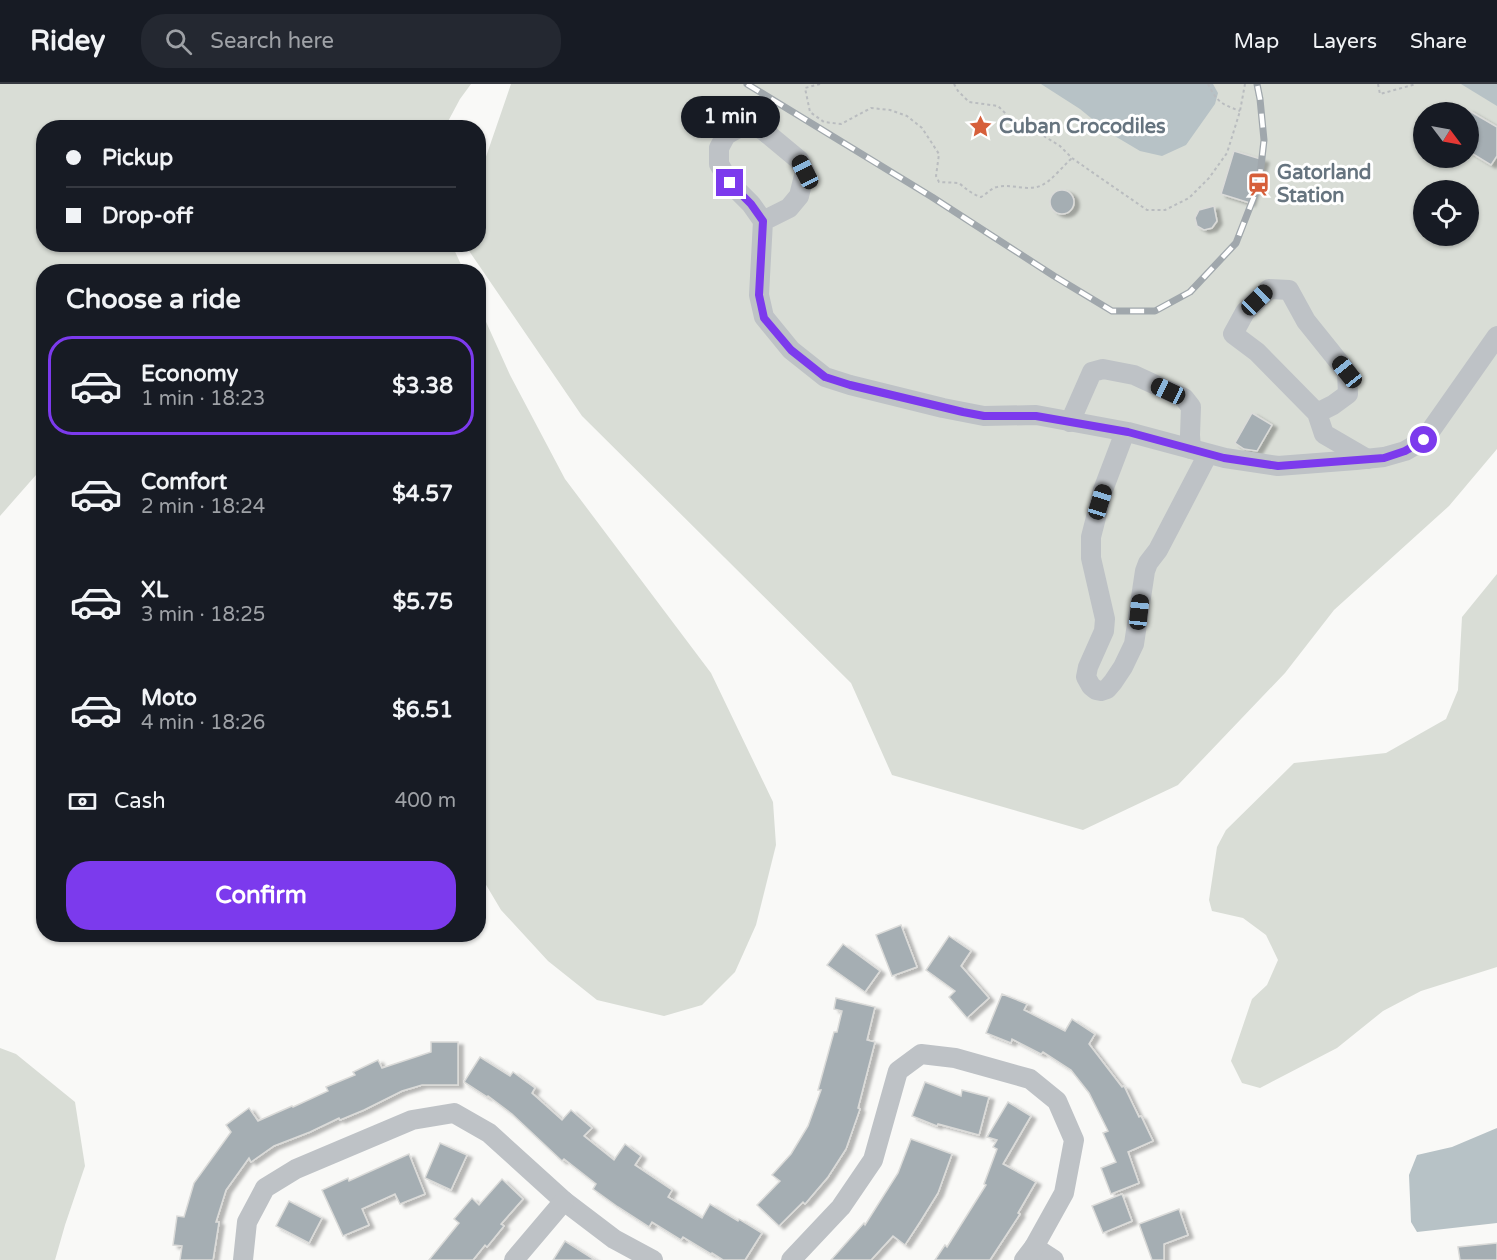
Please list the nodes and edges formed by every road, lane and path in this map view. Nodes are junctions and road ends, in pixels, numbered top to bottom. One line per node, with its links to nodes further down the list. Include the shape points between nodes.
1 (820, 84): 8 (path, via 805,88 810,112 824,122 841,124 871,108 907,116 922,128 939,154 939,182 959,183 981,197 993,187 1044,185)
2 (954, 84): 8 (path, via 969,102 998,106)
3 (1208, 84): 7 (path, via 1216,100)
4 (1245, 84): 7 (path)
5 (1378, 84): 6 (path, via 1380,94)
6 (1416, 84)
7 (1240, 111): 8 (path, via 1227,153 1209,178 1190,198 1165,210 1147,210)
8 (1072, 158)
9 (763, 221): 9 (street, via 719,164 719,148 726,135 751,123 798,160 805,172 799,196 789,207); 12 (street, via 759,295 764,318 791,350 825,377 984,416 1036,416)
10 (1497, 336): 15 (street, via 1424,440 1405,451)
11 (1317, 413): 11 (street, via 1257,352 1233,334 1245,312 1269,289 1289,290 1306,321 1347,372 1348,394); 15 (street, via 1324,434)
12 (1070, 422): 13 (street); 14 (street, via 1092,372 1103,369 1134,375 1184,398 1191,407 1190,435)
13 (1125, 432): 14 (street); 14 (street, via 1103,490 1091,537 1091,558 1105,619 1086,677 1096,690 1107,689 1129,656 1137,629 1144,571 1158,550)
14 (1199, 452): 15 (street, via 1278,466)
15 (1367, 459)
16 (564, 1201): 18 (street, via 489,1133 454,1113 412,1120 296,1169 265,1188 247,1222); 19 (street); 20 (street, via 614,1239)
17 (1029, 1253): 21 (street, via 1064,1193 1074,1140 1057,1101 1030,1079 955,1058 921,1054 898,1071 873,1160 841,1207); 22 (street)
18 (243, 1260)
19 (514, 1260)
20 (653, 1260)
21 (791, 1260)
22 (1054, 1260)

